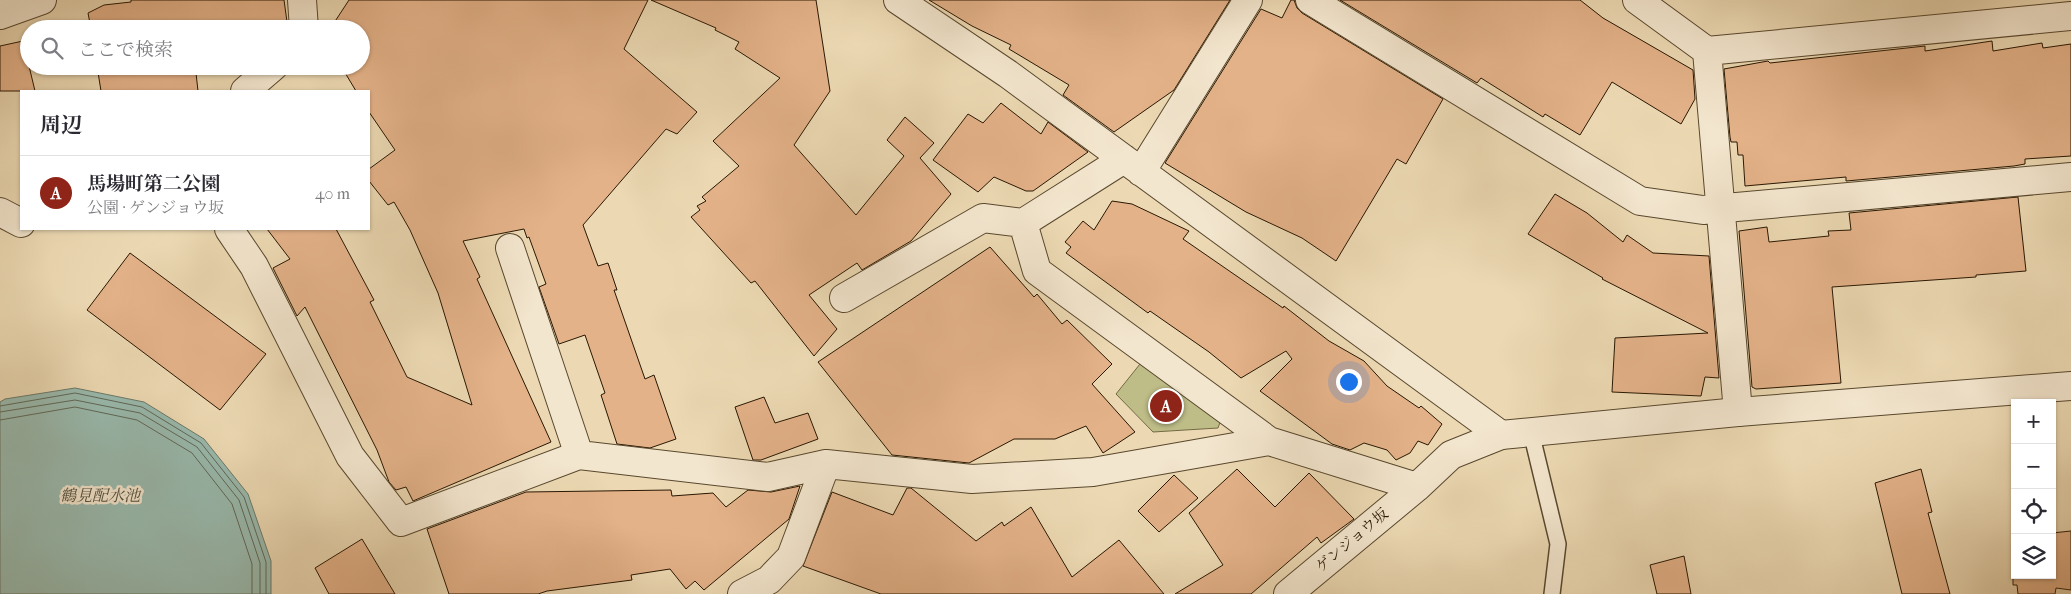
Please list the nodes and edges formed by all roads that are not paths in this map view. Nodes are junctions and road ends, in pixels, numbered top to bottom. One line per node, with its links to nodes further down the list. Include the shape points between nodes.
1 (42, 0): 7 (street)
2 (302, 0): 9 (street)
3 (898, 0): 13 (street, via 1008,74)
4 (1248, 0): 13 (street)
5 (1310, 0): 16 (street, via 1640,201 1703,210)
6 (1637, 0): 10 (street)
7 (0, 15)
8 (2071, 16): 10 (street)
9 (303, 20)
10 (1706, 51): 16 (street)
11 (264, 75): 12 (street)
12 (246, 90)
13 (1133, 165): 19 (street); 26 (street)
14 (2071, 177): 16 (street)
15 (20, 204): 17 (street)
16 (1720, 208): 24 (street)
17 (0, 211): 18 (street)
18 (20, 222)
19 (1023, 224): 22 (street, via 983,218); 27 (street, via 1037,270)
20 (230, 230): 28 (street, via 254,266 350,456 402,522)
21 (510, 248): 28 (street)
22 (844, 298)
23 (2071, 386): 24 (street, ゲンジョウ坂)
24 (1738, 412): 25 (street, ゲンジョウ坂)
25 (1531, 432): 26 (street, ゲンジョウ坂); 33 (lane, via 1558,544)
26 (1501, 435): 30 (street, ゲンジョウ坂, via 1451,455)
27 (1269, 441): 29 (street, via 1093,472 972,479); 30 (street)
28 (579, 455): 29 (street, via 768,477)
29 (826, 464): 31 (street, via 791,557 769,580)
30 (1417, 487): 32 (street, ゲンジョウ坂)
31 (742, 594)
32 (1288, 594)
33 (1552, 594)

